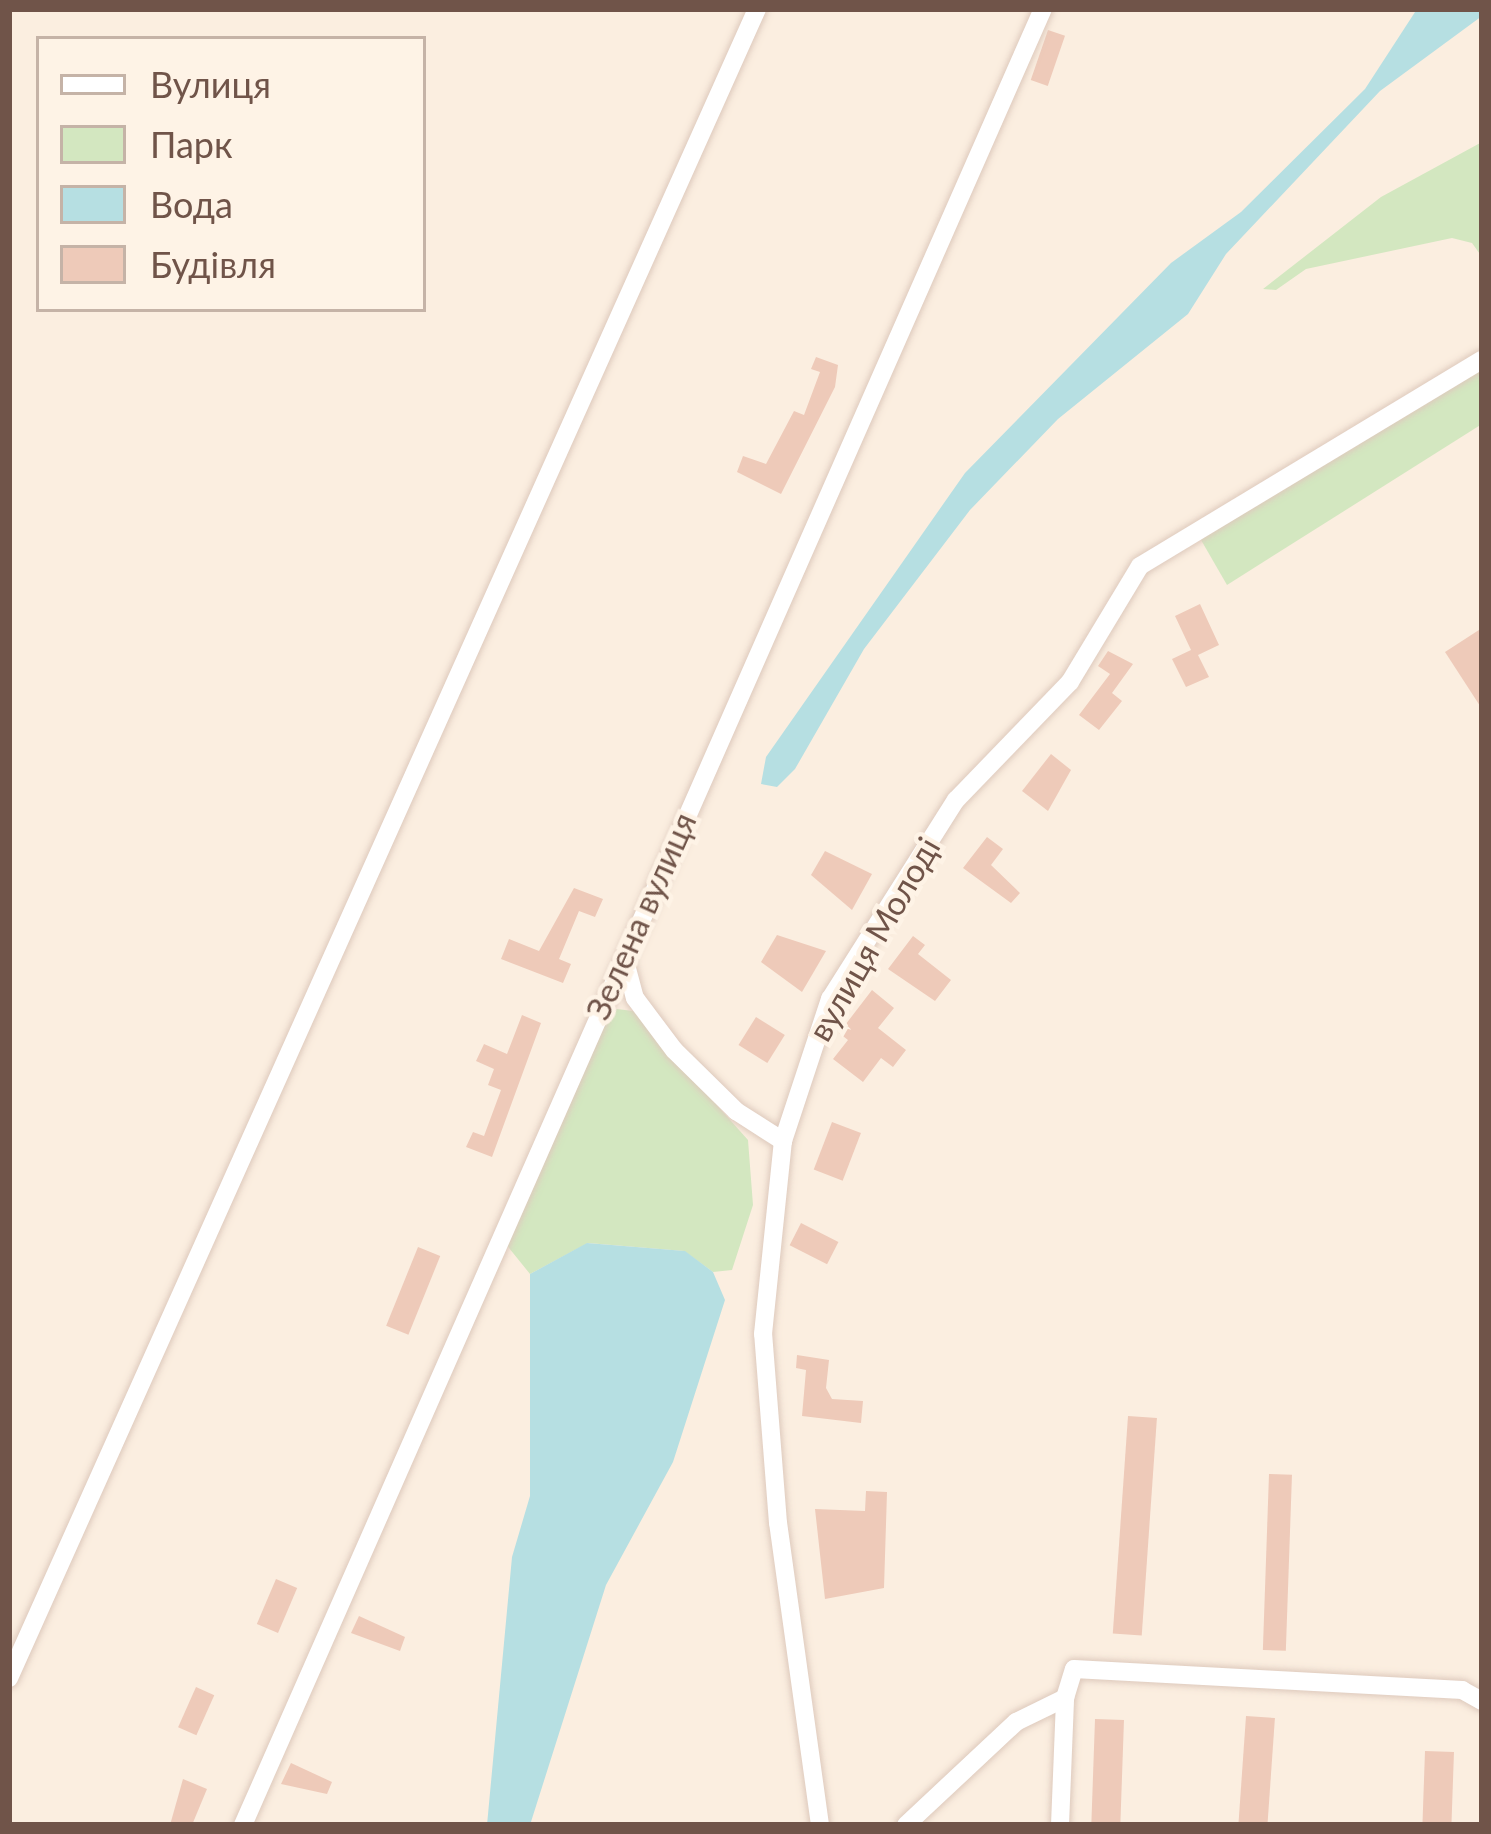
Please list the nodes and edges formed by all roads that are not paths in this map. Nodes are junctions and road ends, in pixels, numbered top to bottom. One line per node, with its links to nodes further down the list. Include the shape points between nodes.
1 (757, 9): 6 (street)
2 (1043, 9): 4 (street, Зелена вулиця)
3 (1482, 359): 5 (street, вулиця Молоді, via 1155,554 1129,580 1070,682 956,800 870,932 806,1058)
4 (624, 955): 5 (street, via 635,998 674,1050 736,1111); 9 (street, Зелена вулиця)
5 (783, 1141): 10 (street, вулиця Молоді, via 763,1334 778,1523)
6 (9, 1678)
7 (1065, 1698): 8 (street, via 1074,1670 1089,1667 1462,1690); 11 (street, via 1016,1722); 12 (street)
8 (1482, 1701)
9 (243, 1825)
10 (820, 1825)
11 (906, 1825)
12 (1060, 1825)

